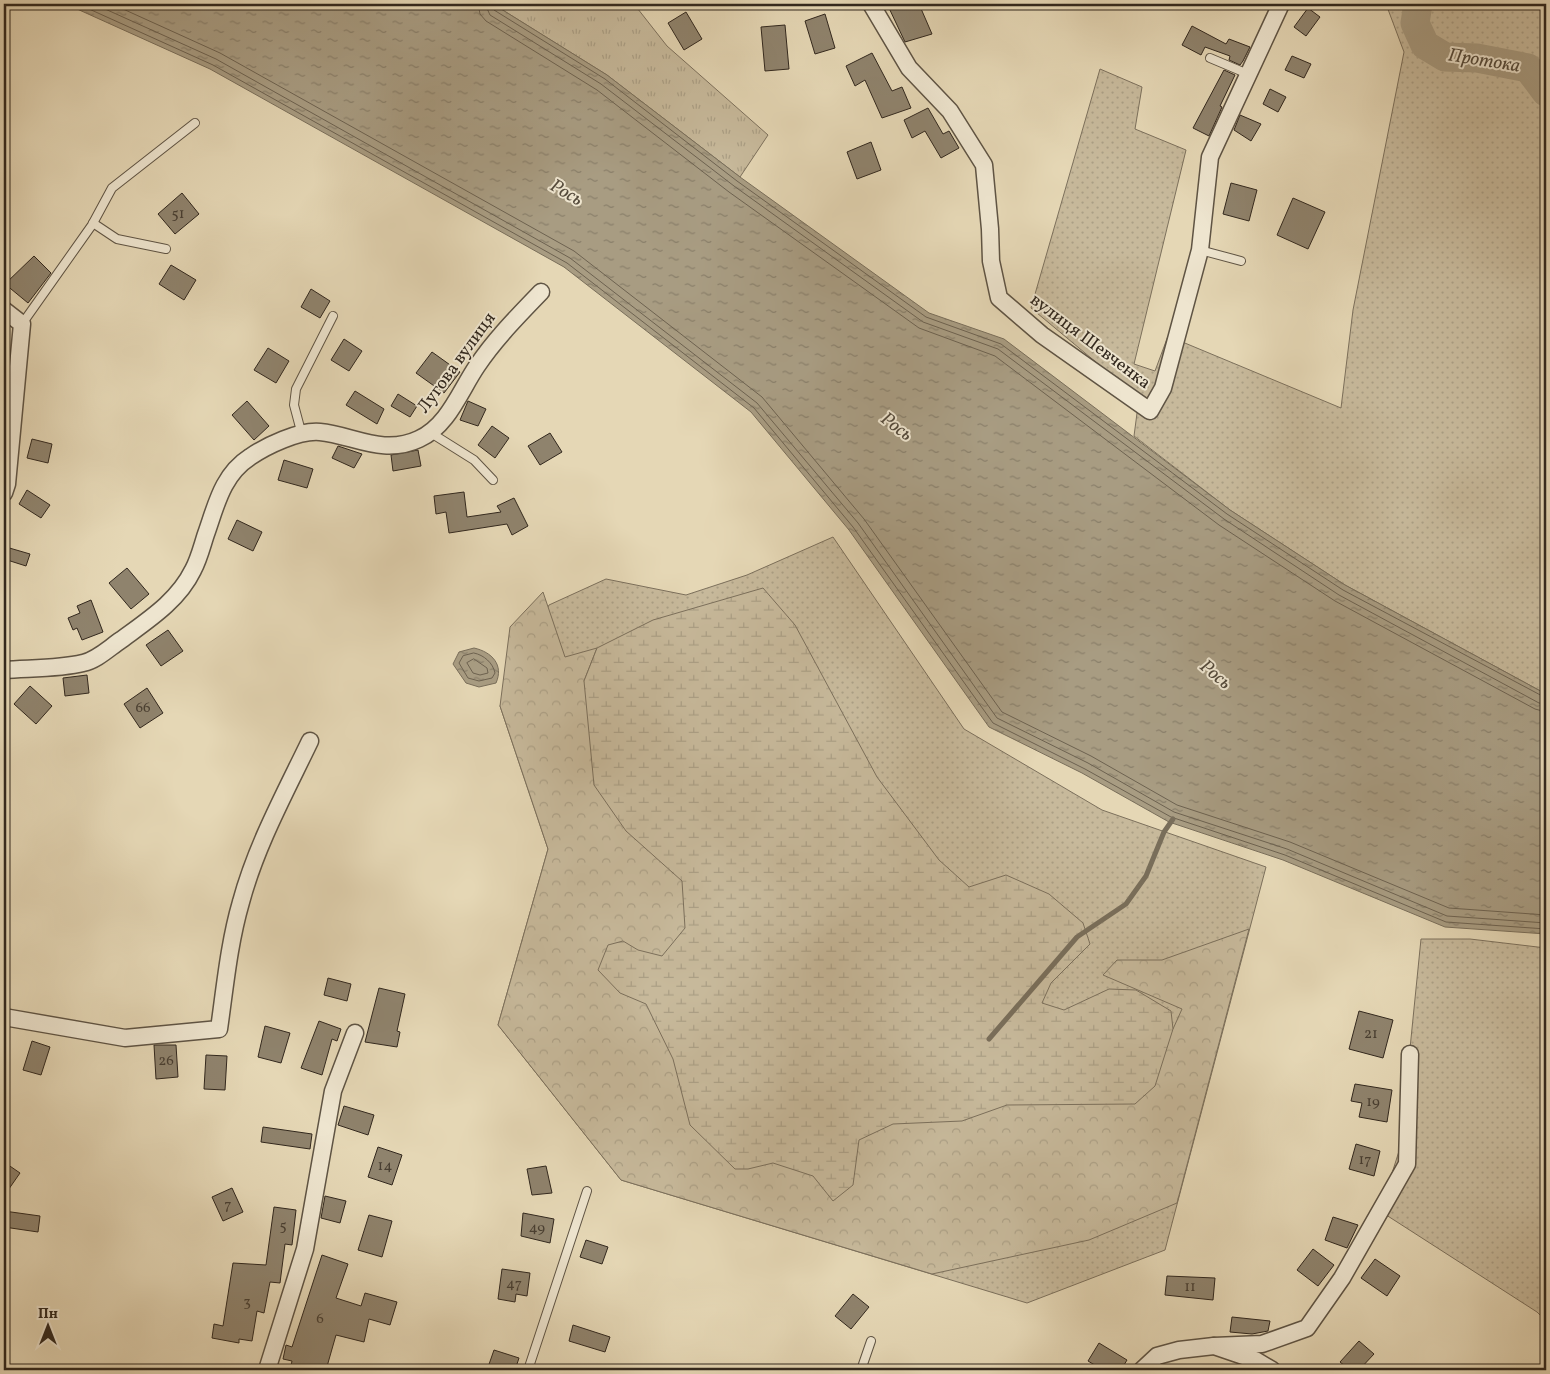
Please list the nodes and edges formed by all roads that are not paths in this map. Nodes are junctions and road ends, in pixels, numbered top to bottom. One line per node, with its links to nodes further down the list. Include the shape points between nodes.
1 (872, 4): 8 (street, вулиця Шевченка, via 909,68 950,111 984,165 991,261 999,298 1042,335 1150,412 1163,388)
2 (1281, 4): 4 (street, вулиця Шевченка)
3 (1210, 58): 4 (lane)
4 (1250, 75): 8 (street, вулиця Шевченка, via 1210,157)
5 (195, 124): 6 (lane, via 112,188)
6 (93, 224): 7 (lane, via 117,239); 13 (lane)
7 (166, 249)
8 (1200, 250): 9 (lane)
9 (1241, 261)
10 (540, 292): 14 (street, Лугова вулиця, via 476,366 445,417)
11 (4, 310): 13 (street)
12 (333, 316): 15 (lane, via 296,389 294,405)
13 (22, 324): 17 (street)
14 (431, 433): 15 (street, Лугова вулиця, via 418,440 392,445 368,444 319,432); 16 (lane, via 474,460)
15 (302, 435): 18 (street, Лугова вулиця, via 281,441 236,468 218,497 193,570 178,594 153,617 97,658 82,664)
16 (494, 480)
17 (4, 493)
18 (4, 670)
19 (310, 741): 20 (street, via 241,901 219,1029 125,1038)
20 (4, 1017)
21 (355, 1033): 26 (street, via 333,1091 304,1249)
22 (1410, 1054): 25 (street, via 1407,1164 1342,1278 1307,1328 1262,1344)
23 (587, 1192): 27 (lane)
24 (871, 1341): 28 (lane)
25 (1214, 1346): 29 (street, via 1157,1356); 30 (street, via 1255,1360)
26 (267, 1370)
27 (528, 1370)
28 (861, 1370)
29 (1142, 1370)
30 (1272, 1370)

